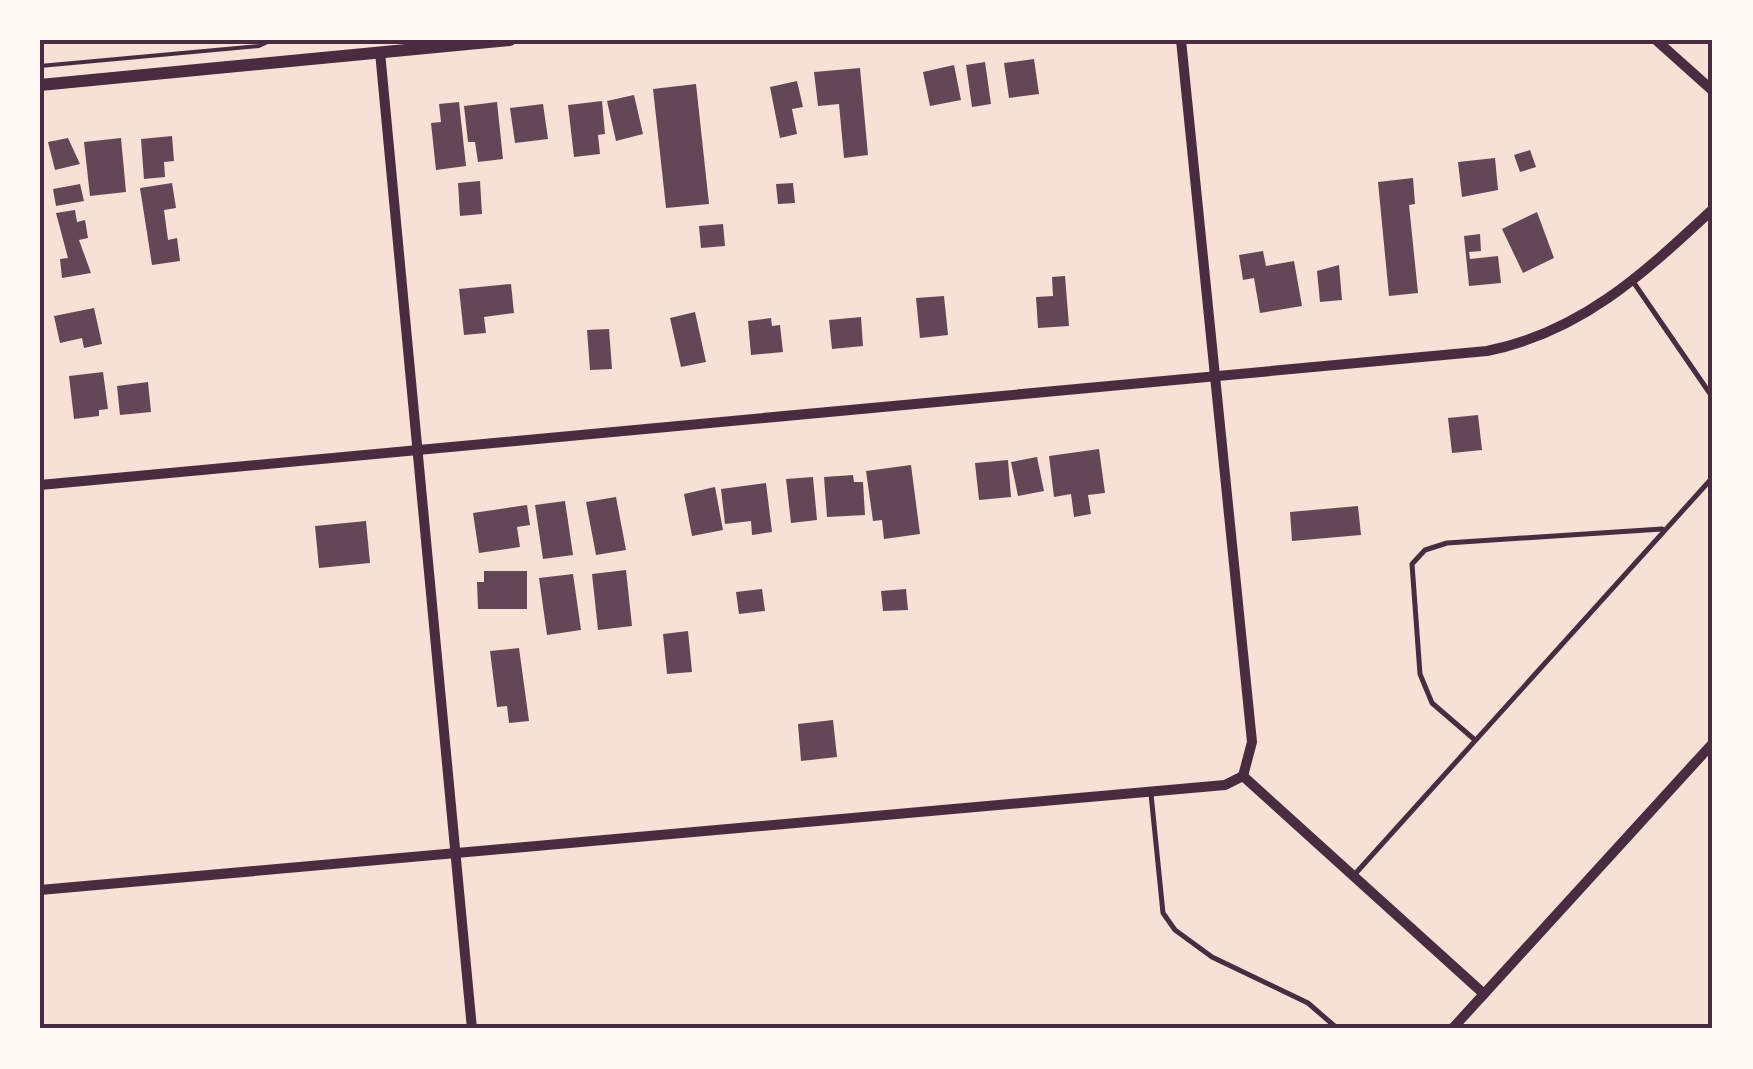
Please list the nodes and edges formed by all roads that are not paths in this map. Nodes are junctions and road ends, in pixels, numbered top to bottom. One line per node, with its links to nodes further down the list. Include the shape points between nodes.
1 (510, 40): 4 (street)
2 (1181, 40): 9 (street)
3 (1656, 40): 6 (street)
4 (380, 46): 5 (street); 11 (street)
5 (40, 85)
6 (1713, 91)
7 (1713, 209): 8 (street)
8 (1634, 283): 9 (street, via 1580,320 1518,345 1420,360); 10 (lane)
9 (1213, 375): 11 (street); 17 (street, via 1252,742)
10 (1713, 398)
11 (418, 451): 13 (street); 19 (street)
12 (1713, 477): 14 (lane)
13 (40, 486)
14 (1664, 528): 15 (lane); 15 (lane, via 1446,542 1412,564 1424,690)
15 (1475, 740): 20 (lane)
16 (1713, 743): 22 (street)
17 (1243, 776): 18 (street, via 1226,785); 20 (street)
18 (1150, 792): 19 (street); 24 (lane, via 1162,913 1175,930 1212,957 1308,1003)
19 (457, 852): 21 (street); 23 (street)
20 (1355, 874): 22 (street)
21 (40, 890)
22 (1484, 994): 25 (street)
23 (472, 1029)
24 (1338, 1029)
25 (1452, 1029)

